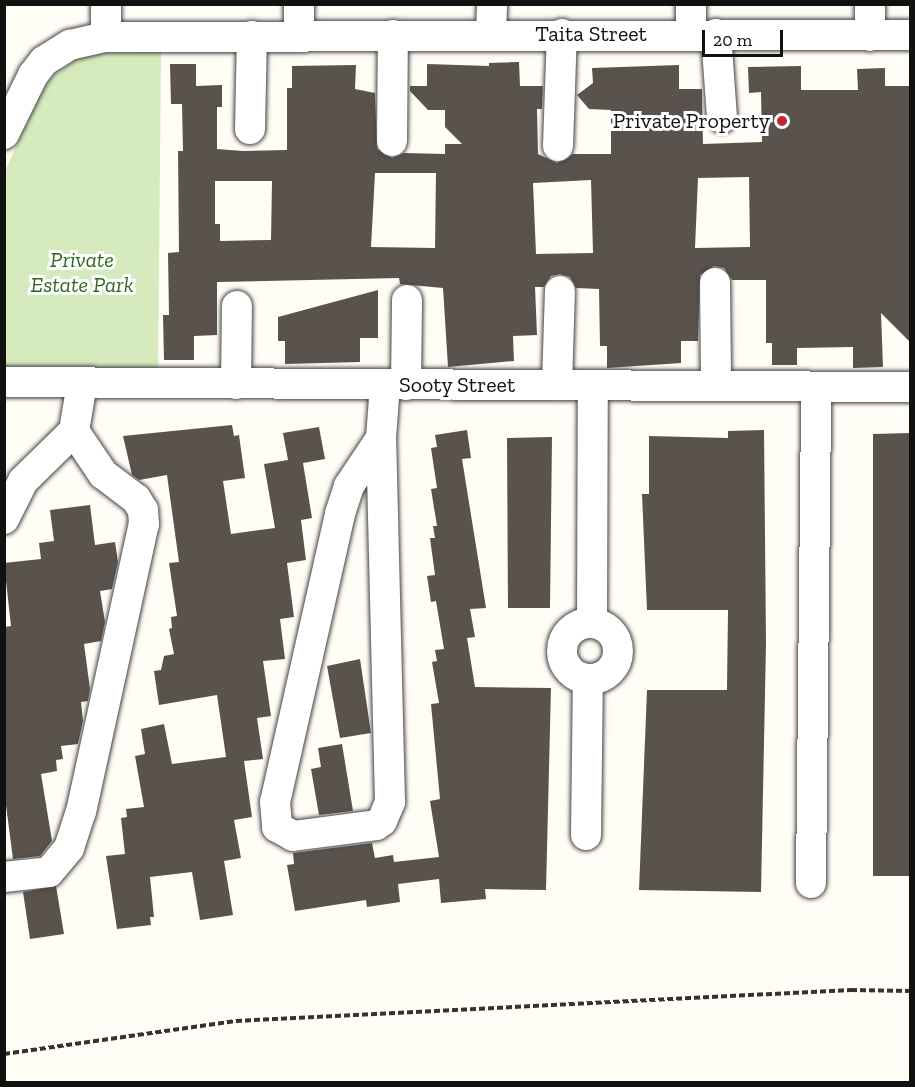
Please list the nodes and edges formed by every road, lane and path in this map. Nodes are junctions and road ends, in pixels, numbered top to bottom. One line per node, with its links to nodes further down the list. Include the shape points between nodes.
1 (106, 4): 14 (street)
2 (299, 4): 12 (street)
3 (492, 4): 9 (street)
4 (691, 4): 7 (street)
5 (870, 4): 13 (street)
6 (562, 34): 7 (street, Taita Street); 9 (street, Taita Street); 19 (street)
7 (703, 34): 13 (street, Taita Street); 16 (street)
8 (393, 35): 9 (street, Taita Street); 12 (street, Taita Street); 18 (street)
9 (491, 35)
10 (910, 35): 13 (street, Taita Street)
11 (252, 36): 12 (street, Taita Street); 14 (street, Taita Street); 17 (street)
12 (299, 36)
13 (870, 36)
14 (106, 37): 15 (street, Taita Street, via 85,39 56,51 33,75)
15 (8, 118)
16 (722, 118)
17 (250, 129)
18 (392, 141)
19 (558, 146)
20 (715, 284): 30 (street)
21 (560, 291): 28 (street)
22 (407, 300): 27 (street)
23 (237, 306): 26 (street)
24 (4, 382): 25 (street, Sooty Street)
25 (82, 383): 26 (street, Sooty Street); 33 (street)
26 (236, 384): 27 (street, Sooty Street)
27 (395, 385): 28 (street, Sooty Street); 34 (street)
28 (557, 386): 29 (street, Sooty Street)
29 (593, 386): 30 (street, Sooty Street); 36 (street, via 592,622 610,631 619,648 614,668 598,679 588,680)
30 (716, 386): 31 (street, Sooty Street)
31 (816, 387): 32 (street, Sooty Street); 38 (street)
32 (910, 387)
33 (74, 431): 35 (street, via 23,481); 37 (street, via 103,474 136,499 143,510 144,524 81,812 69,848 49,872)
34 (381, 438): 34 (street, via 390,802 382,820 375,825 293,836 277,827 273,811 340,513 349,486)
35 (4, 519)
36 (586, 835)
37 (4, 877)
38 (811, 883)
39 (910, 991): 40 (path, via 851,990 237,1021)
40 (4, 1054)

